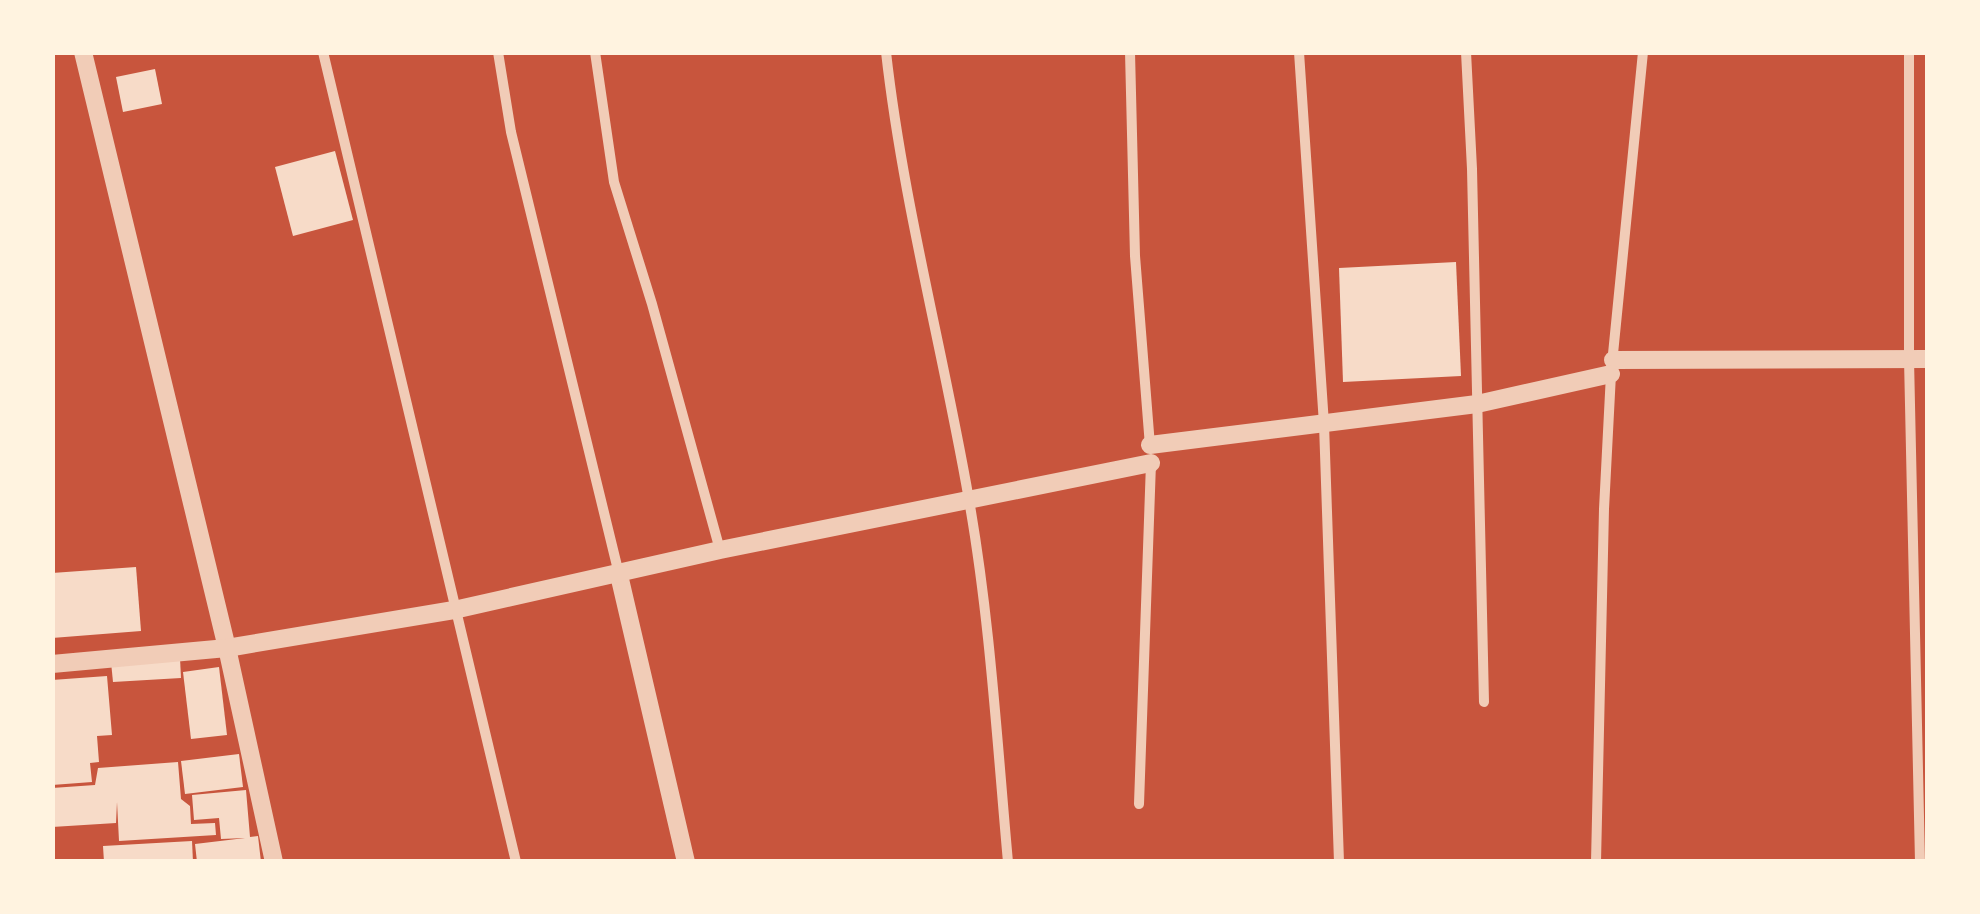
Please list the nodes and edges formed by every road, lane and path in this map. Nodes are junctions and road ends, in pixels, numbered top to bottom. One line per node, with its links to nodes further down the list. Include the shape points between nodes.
1 (83, 52): 20 (street)
2 (323, 52): 19 (street)
3 (498, 52): 18 (street)
4 (595, 52): 17 (street, via 614,182)
5 (886, 52): 16 (street, via 894,126)
6 (1130, 52): 15 (street, via 1135,256)
7 (1299, 52): 14 (street)
8 (1466, 52): 13 (street)
9 (1643, 52): 12 (street)
10 (1909, 52): 11 (street)
11 (1918, 359): 12 (street); 30 (street)
12 (1612, 367): 13 (street); 29 (street)
13 (1476, 404): 14 (street); 22 (street)
14 (1324, 424): 15 (street); 28 (street)
15 (1150, 454): 16 (street); 23 (street)
16 (970, 502): 17 (street); 27 (street)
17 (720, 550): 18 (street)
18 (619, 575): 19 (street); 26 (street)
19 (454, 610): 20 (street); 25 (street)
20 (227, 648): 21 (street); 24 (street)
21 (52, 664)
22 (1484, 702)
23 (1139, 804)
24 (274, 862)
25 (516, 862)
26 (686, 862)
27 (1008, 862)
28 (1338, 862)
29 (1596, 862)
30 (1920, 862)

